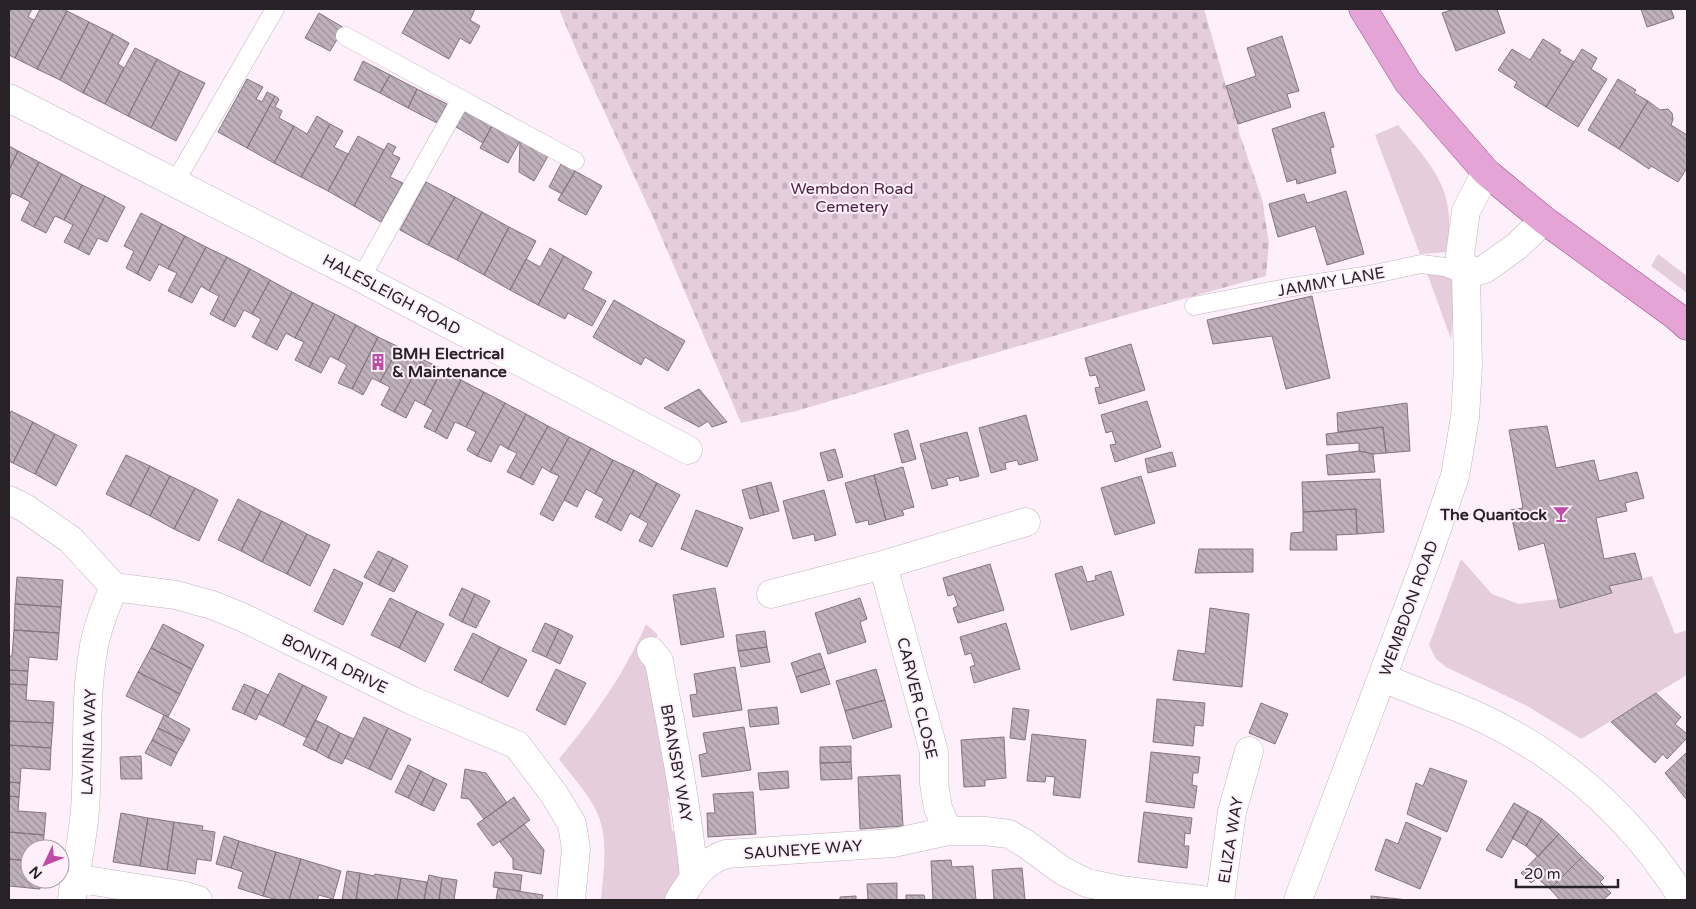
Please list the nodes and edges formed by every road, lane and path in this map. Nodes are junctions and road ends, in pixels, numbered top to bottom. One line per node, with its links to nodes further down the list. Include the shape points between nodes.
1 (275, 9): 8 (lane)
2 (1363, 9): 7 (main road, via 1408,82)
3 (345, 36): 5 (lane)
4 (9, 98): 8 (street, HALESLEIGH ROAD)
5 (461, 99): 6 (lane); 11 (lane)
6 (575, 161)
7 (1486, 172): 9 (main road); 10 (street, WEMBDON ROAD, via 1466,211 1460,255)
8 (175, 182): 11 (street, HALESLEIGH ROAD)
9 (1544, 220): 10 (street, via 1517,246 1485,269); 13 (main road)
10 (1466, 275): 12 (lane, JAMMY LANE, via 1445,267 1421,264); 21 (street, WEMBDON ROAD, via 1468,366 1465,417 1455,476)
11 (361, 278): 14 (street, HALESLEIGH ROAD)
12 (1194, 306)
13 (1687, 326)
14 (688, 450)
15 (9, 500): 18 (street, via 71,540)
16 (1026, 522): 17 (street)
17 (883, 565): 19 (street); 23 (street, CARVER CLOSE, via 934,752 938,808)
18 (114, 587): 25 (street, LAVINIA WAY, via 102,614 93,652 87,704 85,811); 27 (street, BONITA DRIVE, via 176,594 212,605 413,701 516,745 554,794 572,824 576,849)
19 (772, 594)
20 (652, 651): 24 (street, BRANSBY WAY, via 659,661 682,784)
21 (1383, 678): 31 (street, WEMBDON ROAD); 32 (street, via 1472,714 1512,734 1572,772 1608,803 1646,846)
22 (1249, 751): 30 (street, ELIZA WAY, via 1232,812)
23 (948, 831): 24 (street, SAUNEYE WAY, via 893,843 726,854 702,866); 29 (street, via 1008,834 1087,883)
24 (694, 878): 28 (street, SAUNEYE WAY)
25 (73, 889): 26 (street, via 181,895)
26 (198, 900)
27 (571, 900)
28 (679, 900)
29 (1202, 900)
30 (1220, 900)
31 (1298, 900)
32 (1684, 900)

